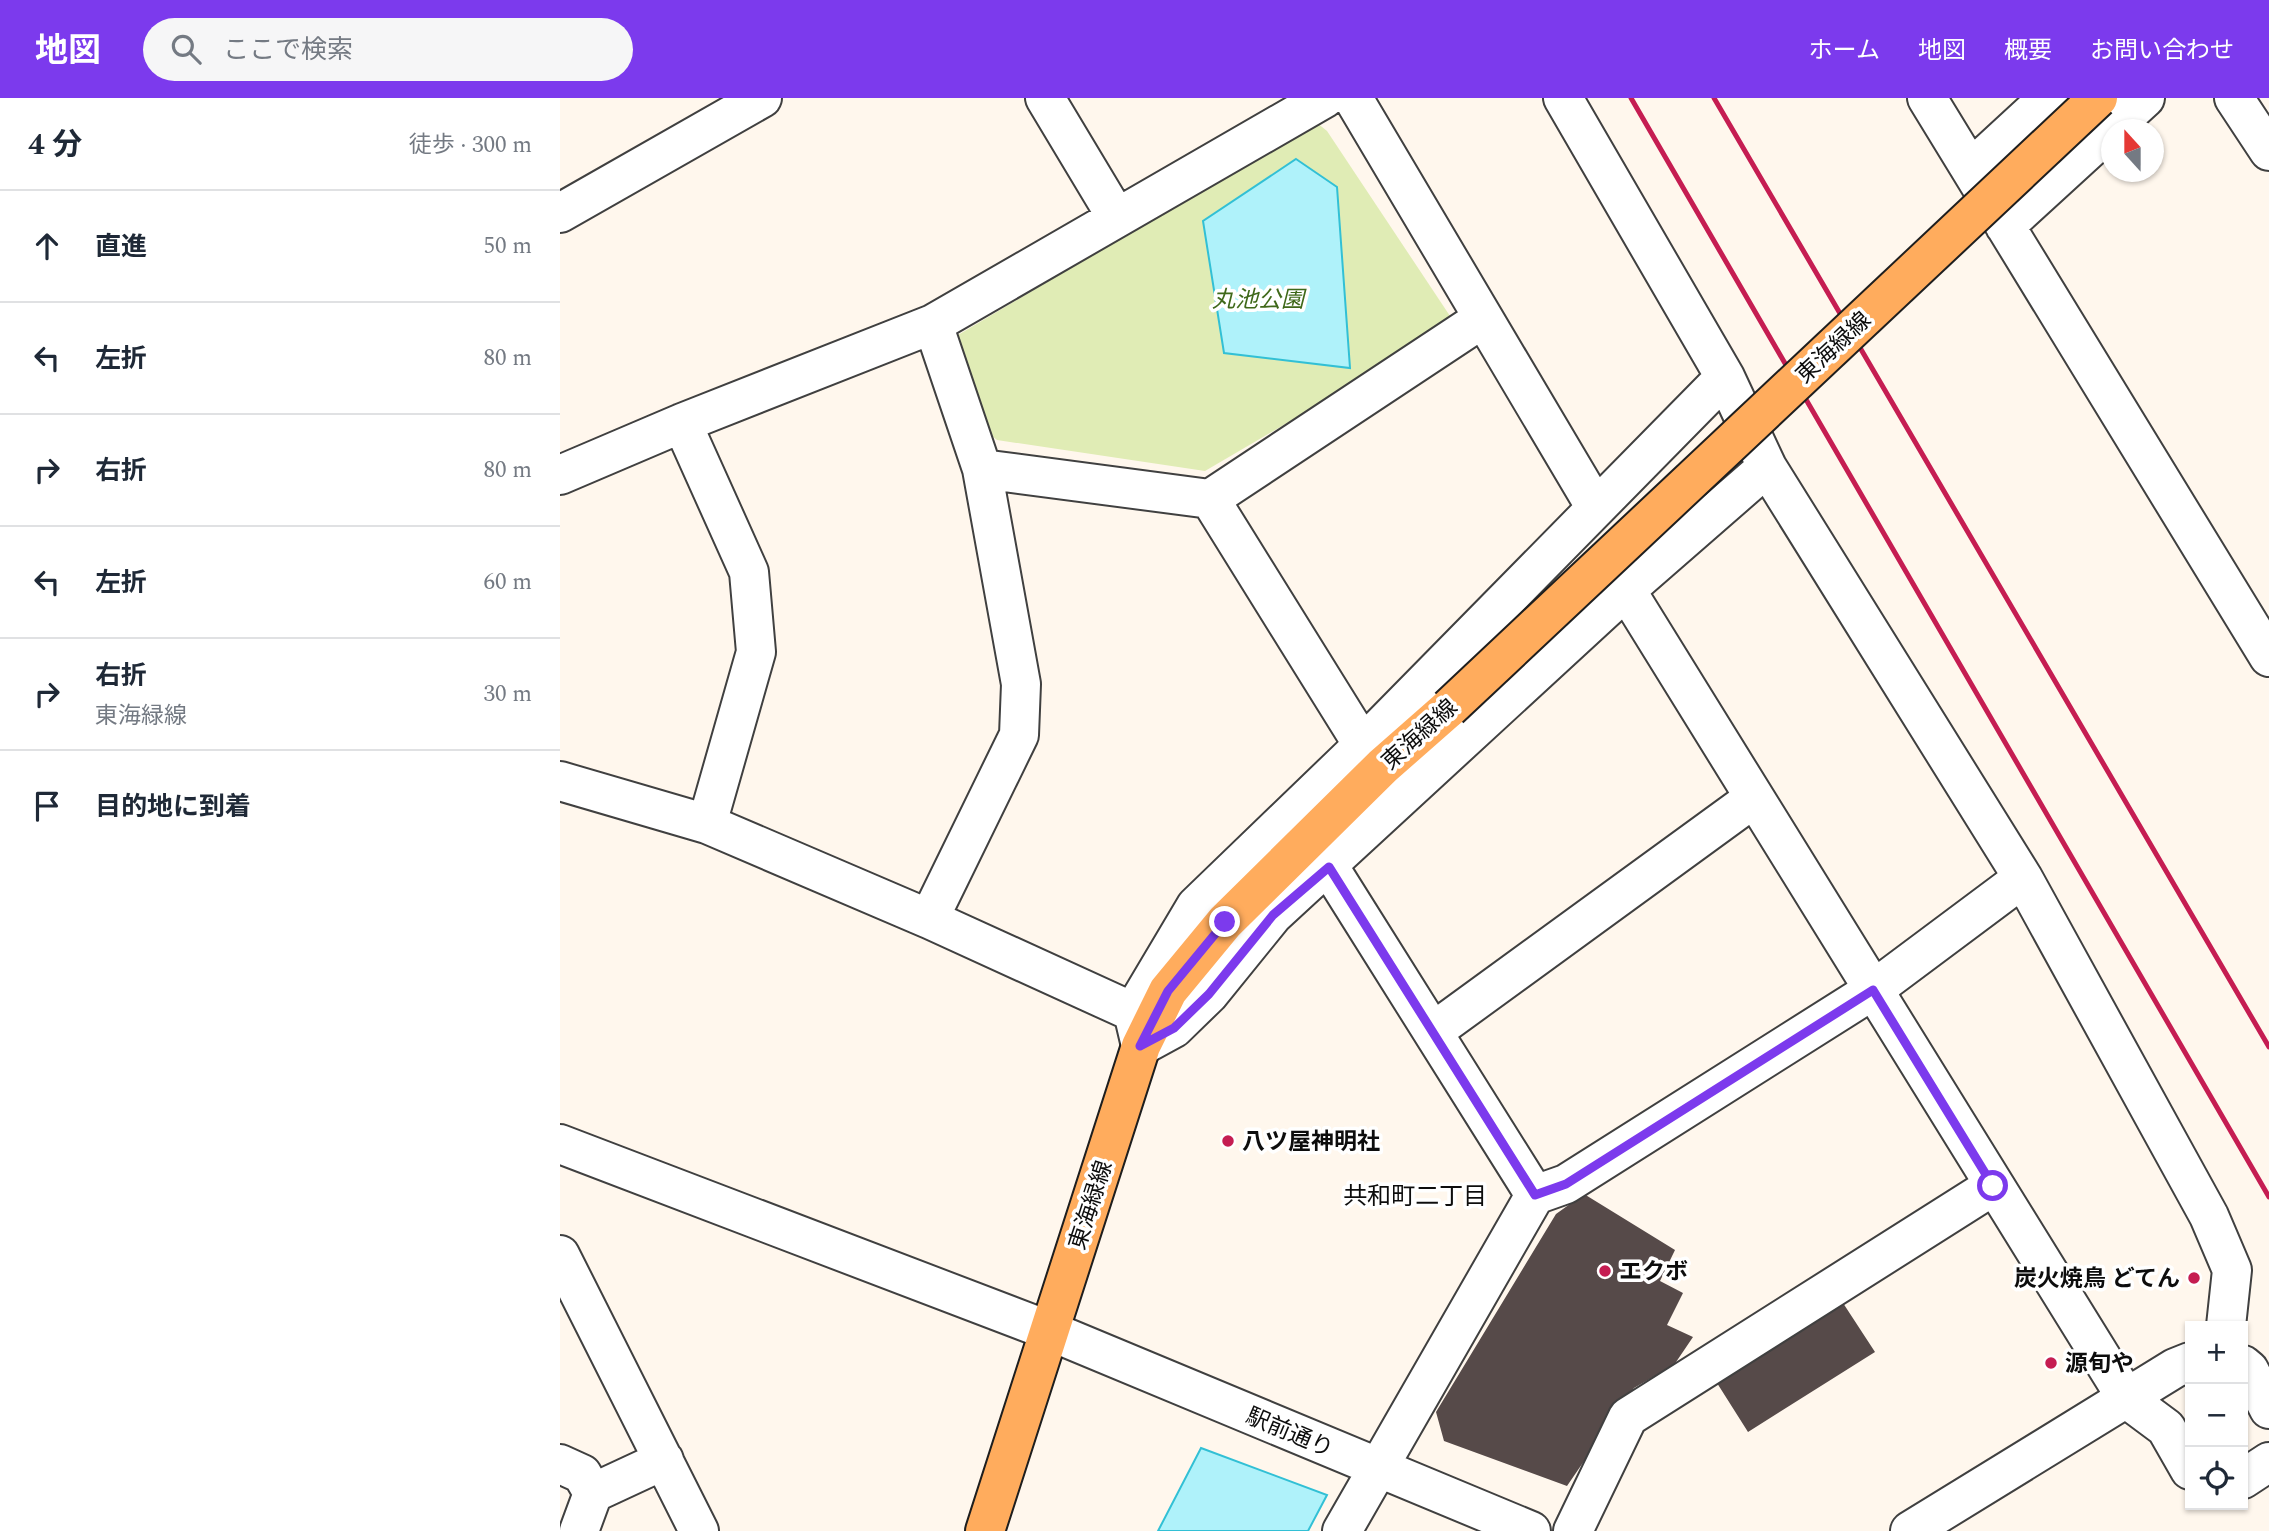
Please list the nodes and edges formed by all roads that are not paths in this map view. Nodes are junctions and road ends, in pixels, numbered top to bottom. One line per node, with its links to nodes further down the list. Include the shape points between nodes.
1 (762, 98): 13 (street)
2 (1045, 98): 14 (street)
3 (1325, 98): 14 (street)
4 (1353, 98): 16 (street)
5 (1563, 98): 18 (street)
6 (1927, 98): 12 (street)
7 (2048, 98): 12 (street)
8 (2098, 98): 35 (main road, 東海緑線, bridge, via 1383,766 1225,922)
9 (2145, 98): 15 (street)
10 (2234, 98): 11 (street)
11 (2269, 151)
12 (1971, 169): 15 (street)
13 (560, 213)
14 (1117, 218): 17 (street)
15 (2005, 226): 26 (street)
16 (1482, 320): 23 (street); 24 (street)
17 (933, 324): 19 (street); 21 (street)
18 (1726, 377): 20 (street); 24 (street)
19 (682, 423): 22 (street); 30 (street, via 749,572 756,652)
20 (1768, 467): 25 (street); 32 (street)
21 (982, 469): 23 (street); 33 (street, via 1021,684 1019,735)
22 (560, 475)
23 (1210, 499): 27 (street)
24 (1596, 508): 27 (street)
25 (1626, 590): 29 (street); 31 (street)
26 (2264, 640)
27 (1363, 745): 35 (street, via 1196,906)
28 (560, 781): 30 (street)
29 (1754, 798): 34 (street); 36 (street)
30 (707, 824): 33 (street)
31 (1329, 867): 35 (street, via 1273,915 1209,994 1174,1028); 36 (street)
32 (2023, 878): 34 (street); 41 (street, via 2209,1216 2232,1269)
33 (929, 919): 35 (street)
34 (1873, 990): 38 (street); 39 (street, via 1566,1184)
35 (1137, 1029): 42 (main road, 東海緑線)
36 (1434, 1031): 39 (street)
37 (560, 1144): 42 (street, 駅前通り)
38 (1993, 1186): 45 (street); 59 (street, via 1628,1417)
39 (1535, 1195): 51 (street)
40 (560, 1255): 47 (street)
41 (2227, 1321)
42 (1050, 1331): 51 (street, 駅前通り); 56 (main road, 東海緑線)
43 (2185, 1364): 45 (street)
44 (2248, 1369): 46 (street)
45 (2127, 1399): 48 (street, via 2166,1428); 60 (street)
46 (2269, 1409)
47 (664, 1460): 53 (street); 55 (street)
48 (2185, 1461)
49 (2269, 1462): 52 (street)
50 (560, 1464): 53 (street, via 582,1474)
51 (1376, 1468): 57 (street); 58 (street, 駅前通り)
52 (2248, 1476)
53 (593, 1493): 54 (street)
54 (579, 1531)
55 (698, 1531)
56 (985, 1531)
57 (1342, 1531)
58 (1531, 1531)
59 (1573, 1531)
60 (1910, 1531)

